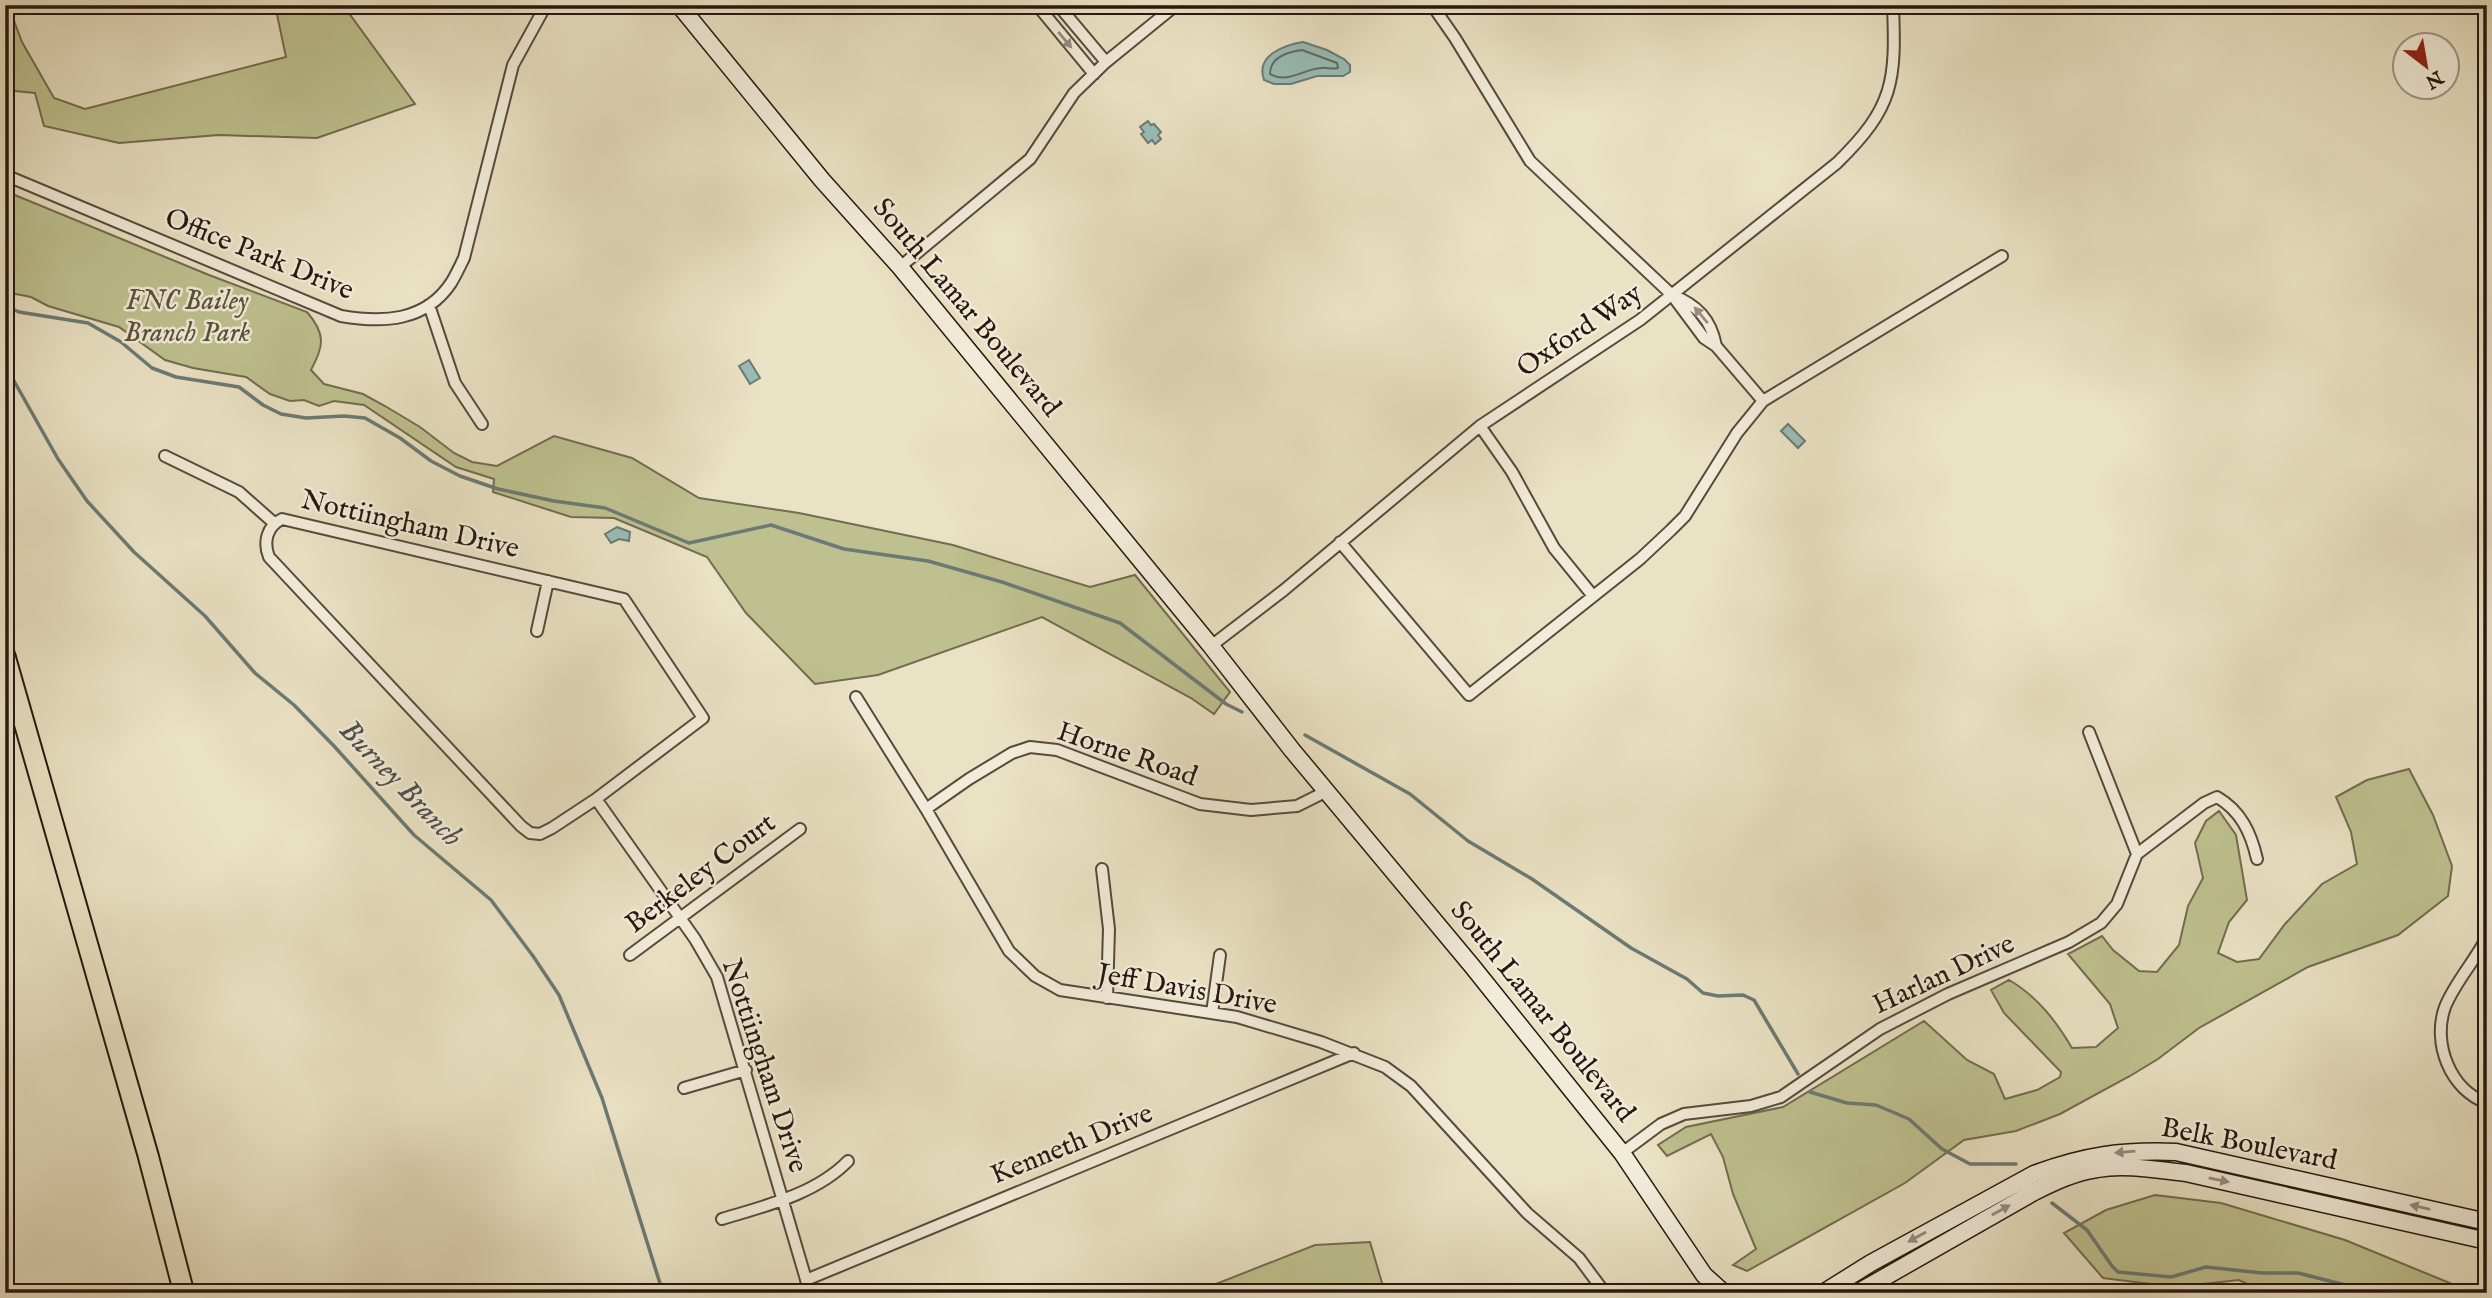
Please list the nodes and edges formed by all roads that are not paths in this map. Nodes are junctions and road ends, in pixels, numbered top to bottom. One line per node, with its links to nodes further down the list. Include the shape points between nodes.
1 (546, 5): 14 (street, Office Park Drive, via 513,65 464,258 450,284)
2 (679, 5): 12 (street, South Lamar Boulevard, via 822,180)
3 (1037, 5): 9 (street, one-way to 9)
4 (1058, 5): 8 (street)
5 (1176, 5): 8 (street)
6 (1432, 5): 13 (street, via 1530,161)
7 (1892, 5): 13 (street, Oxford Way, via 1890,85 1880,114 1863,138)
8 (1106, 62): 9 (street)
9 (1094, 74): 12 (street, via 1074,93 1030,159)
10 (5, 175): 14 (street, Office Park Drive, via 341,316 392,320)
11 (2001, 256): 15 (street)
12 (900, 267): 24 (street, South Lamar Boulevard)
13 (1672, 295): 15 (street, via 1704,338); 17 (street, Oxford Way)
14 (429, 305): 16 (street, via 455,383)
15 (1763, 401): 22 (street, via 1737,433 1685,516)
16 (482, 424)
17 (1480, 426): 20 (street, Oxford Way); 22 (street, via 1512,472 1553,548)
18 (165, 456): 19 (street, via 239,492)
19 (274, 523): 21 (street, Nottiingham Drive, via 294,520); 29 (street, Nottiingham Drive, via 267,534 269,557 521,826 540,834)
20 (1340, 542): 22 (street, via 1469,695); 24 (street, Oxford Way)
21 (548, 581): 23 (street); 29 (street, Nottiingham Drive, via 624,599 703,718)
22 (1593, 597)
23 (537, 631)
24 (1211, 646): 28 (street, South Lamar Boulevard)
25 (5, 656): 53 (highway)
26 (856, 697): 30 (street, Jeff Davis Drive)
27 (2089, 732): 32 (street)
28 (1327, 791): 30 (street, Horne Road, via 1297,806 1251,810 1200,804 1057,750 1030,747 992,764); 45 (street, South Lamar Boulevard)
29 (596, 799): 35 (street, Nottiingham Drive)
30 (926, 809): 39 (street, Jeff Davis Drive, via 1009,951 1035,976 1060,990)
31 (800, 830): 35 (street, Berkeley Court)
32 (2137, 854): 33 (street, via 2217,797 2231,806 2252,837); 45 (street, Harlan Drive, via 2117,904 2101,923 2069,942 1880,1028 1781,1097 1751,1106 1684,1114 1661,1124)
33 (2257, 859)
34 (1102, 869): 39 (street, via 1109,929)
35 (680, 918): 37 (street, Berkeley Court); 42 (street, Nottiingham Drive, via 717,977)
36 (2487, 937): 44 (street, via 2445,1007 2441,1029 2450,1071)
37 (630, 955)
38 (1220, 955): 40 (street)
39 (1107, 998): 40 (street, Jeff Davis Drive)
40 (1212, 1013): 41 (street, Jeff Davis Drive)
41 (1354, 1053): 52 (street, Kenneth Drive); 55 (street, Jeff Davis Drive, via 1411,1086 1524,1210 1579,1258)
42 (746, 1070): 43 (street); 47 (street, Nottiingham Drive)
43 (684, 1088)
44 (2487, 1103)
45 (1622, 1153): 51 (street, South Lamar Boulevard)
46 (848, 1161): 47 (street, via 835,1174)
47 (783, 1199): 48 (street); 52 (street, Nottiingham Drive)
48 (722, 1219)
49 (2487, 1222): 58 (street, Belk Boulevard, one-way to 58, via 2176,1152 2103,1153 2034,1174)
50 (2487, 1241): 59 (street, Belk Boulevard, one-way to 50, via 2058,1180 2097,1169 2186,1173)
51 (1704, 1275): 56 (street, South Lamar Boulevard); 57 (street, South Lamar Boulevard)
52 (806, 1280): 54 (street, Nottiingham Drive)
53 (184, 1293)
54 (810, 1293)
55 (1605, 1293)
56 (1710, 1293)
57 (1724, 1293)
58 (1823, 1293)
59 (1857, 1293)
60 (2204, 1293): 61 (street)
61 (2218, 1293)

